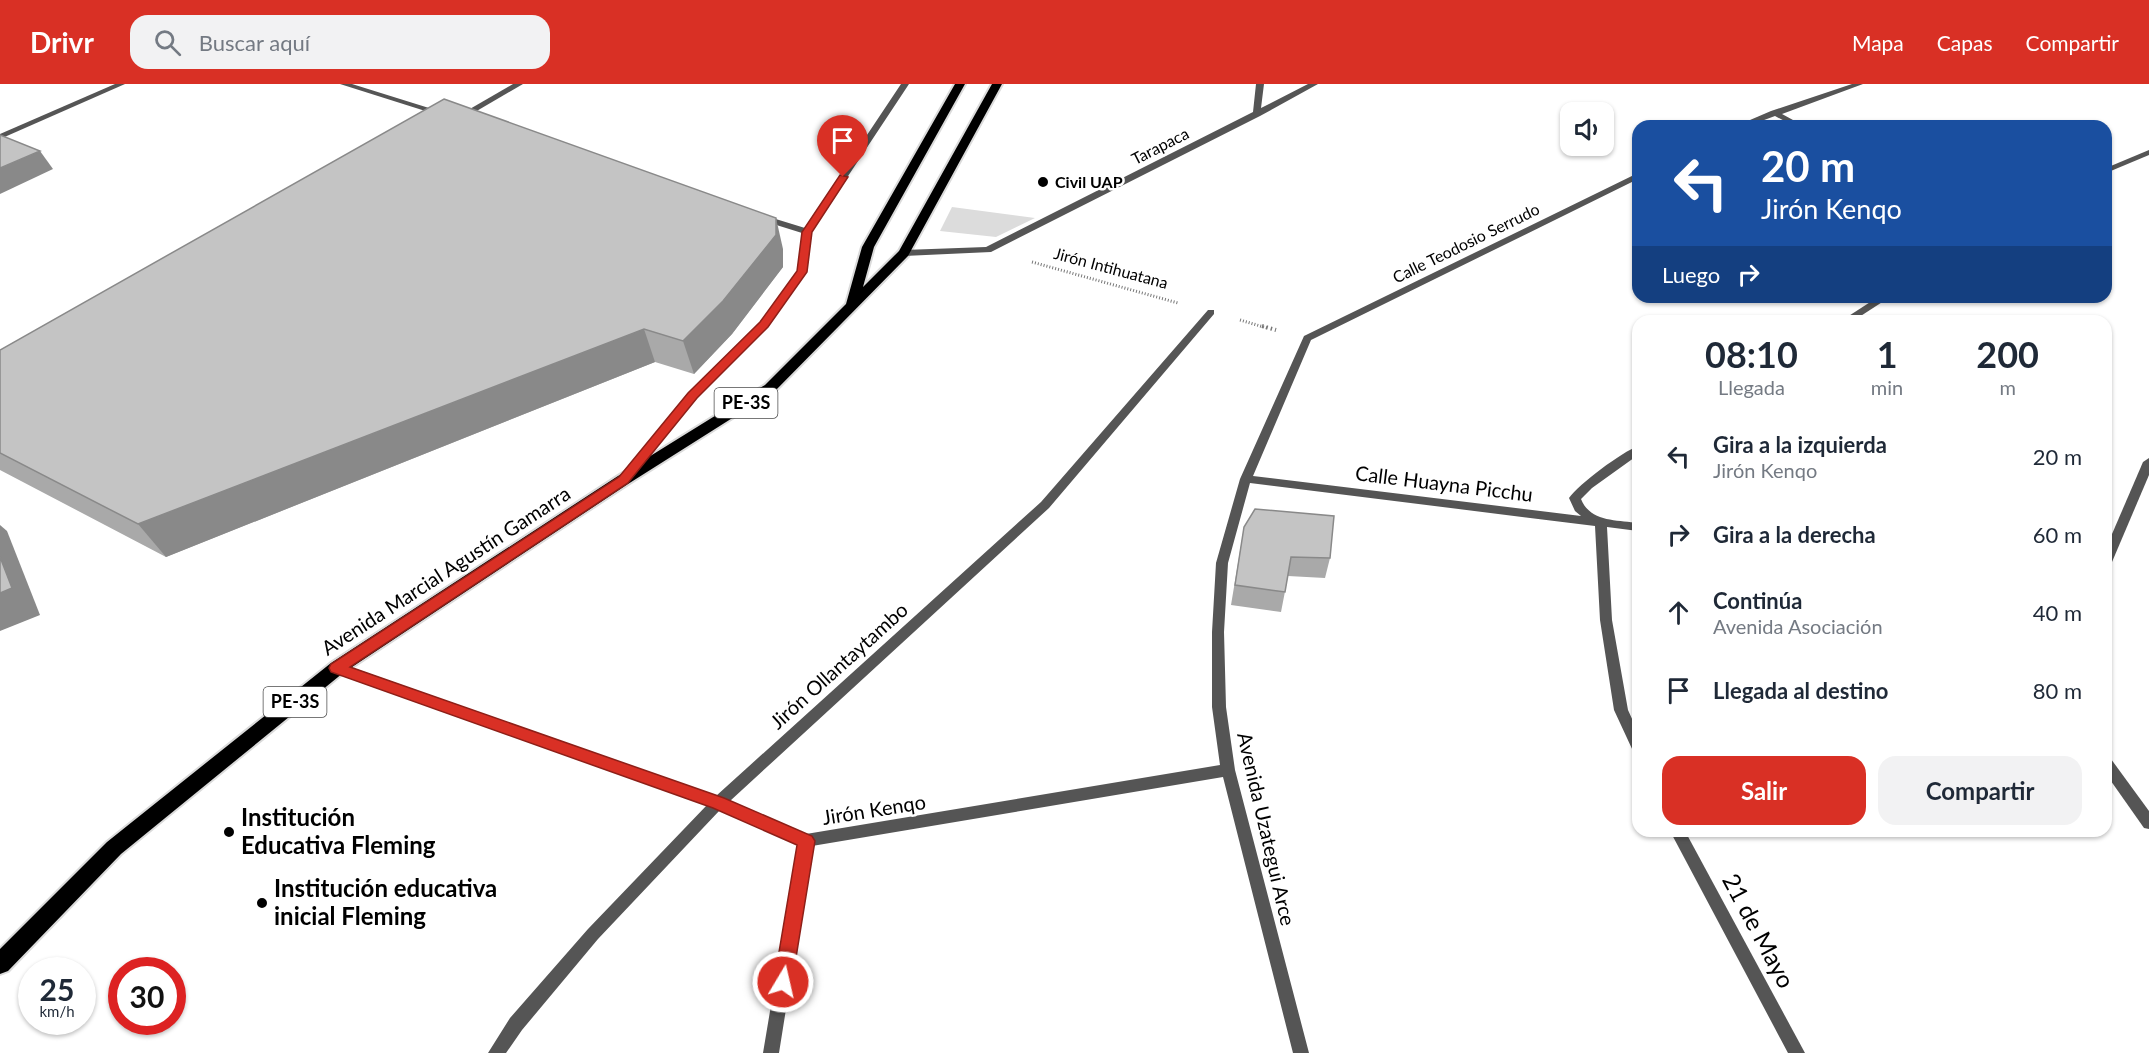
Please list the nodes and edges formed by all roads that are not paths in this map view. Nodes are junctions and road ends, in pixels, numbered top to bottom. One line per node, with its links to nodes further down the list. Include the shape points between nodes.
1 (121, 84): 17 (street)
2 (344, 84): 12 (street)
3 (519, 84): 12 (street)
4 (905, 84): 22 (street)
5 (960, 84): 25 (highway, PE-3S, via 868,248)
6 (997, 84): 23 (highway, PE-3S)
7 (1260, 84): 11 (street)
8 (1314, 84): 11 (street, Tarapaca)
9 (1859, 84): 10 (street)
10 (1774, 113): 13 (street); 14 (street)
11 (1257, 114): 23 (street, Tarapaca, via 988,250)
12 (457, 118): 15 (street); 16 (street)
13 (1756, 120)
14 (1788, 120)
15 (469, 122)
16 (447, 124)
17 (0, 137)
18 (2149, 152): 19 (street)
19 (2112, 168)
20 (1632, 179): 28 (street, Calle Teodosio Serrudo)
21 (750, 214): 22 (street)
22 (807, 232): 32 (street, via 802,272 764,324 692,395)
23 (904, 253): 25 (highway, PE-3S)
24 (1875, 303): 27 (street)
25 (852, 305): 32 (highway, PE-3S, via 770,388)
26 (1211, 312): 40 (street, Jirón Ollantaytambo, via 1045,505)
27 (1856, 315)
28 (1307, 338): 31 (street, Avenida Uzategui Arce)
29 (1632, 454): 33 (street, via 1575,498 1579,508)
30 (2149, 462): 35 (street)
31 (1246, 479): 33 (street, Calle Huayna Picchu); 38 (street, Avenida Uzategui Arce, via 1222,563 1219,707)
32 (623, 480): 36 (highway, Avenida Marcial Agustín Gamarra / PE-3S)
33 (1601, 524): 34 (street, Calle Huayna Picchu); 37 (street, via 1606,620 1622,710)
34 (1632, 526)
35 (2112, 548)
36 (337, 668): 40 (street, Jirón Kenqo); 44 (highway, Avenida Marcial Agustín Gamarra / PE-3S, via 114,848)
37 (1632, 733)
38 (1228, 770): 43 (street, Jirón Kenqo); 47 (street, Avenida Uzategui Arce)
39 (2112, 771): 41 (street)
40 (718, 803): 43 (street, Jirón Kenqo); 45 (street, Jirón Ollantaytambo, via 592,934)
41 (2149, 823)
42 (1680, 837): 48 (street, 21 de Mayo)
43 (806, 841): 46 (street)
44 (0, 964)
45 (496, 1053)
46 (771, 1053)
47 (1301, 1053)
48 (1797, 1053)

